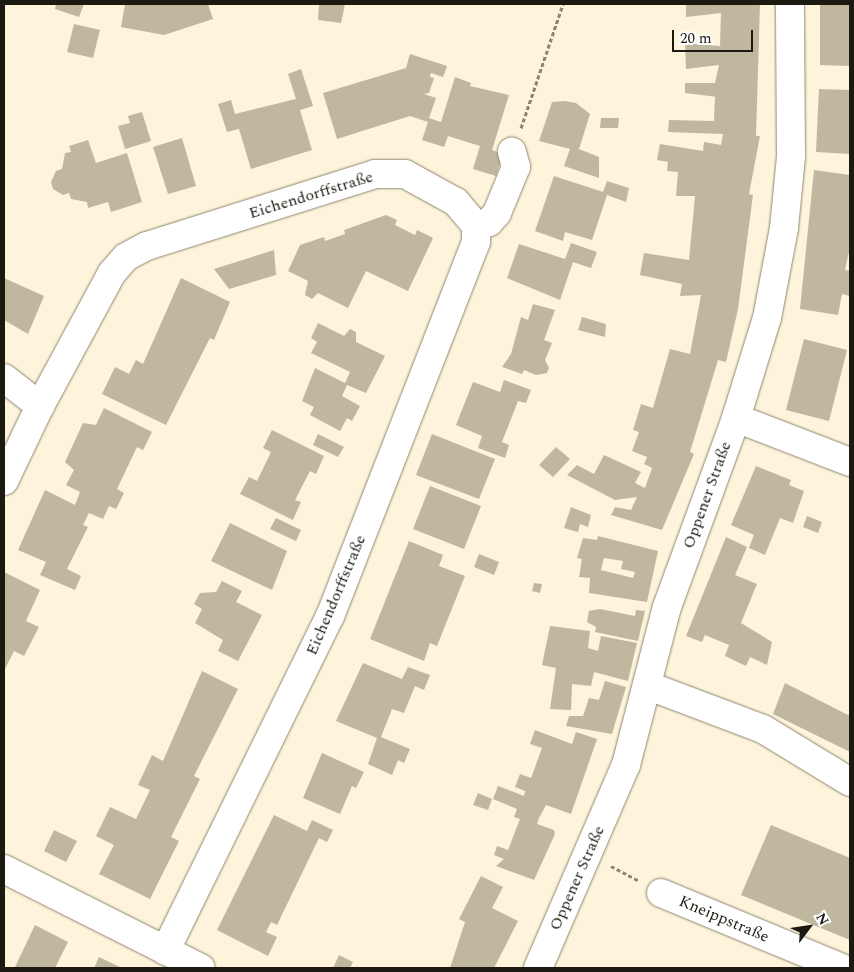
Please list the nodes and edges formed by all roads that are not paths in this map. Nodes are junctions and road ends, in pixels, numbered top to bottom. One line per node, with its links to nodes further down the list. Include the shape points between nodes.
1 (790, 4): 6 (street, Oppener Straße, via 792,111 784,228 767,318)
2 (512, 152): 3 (street, via 516,167 497,214 490,222)
3 (476, 226): 5 (street, Eichendorffstraße, via 456,202 405,174 375,174 147,246 126,257 112,273); 13 (street, Eichendorffstraße, via 476,242 330,616)
4 (4, 378): 5 (street)
5 (40, 406): 8 (street, Eichendorffstraße)
6 (736, 418): 7 (street); 9 (street, Oppener Straße, via 667,607)
7 (850, 462)
8 (4, 480)
9 (648, 686): 10 (street, via 763,729); 15 (street, Oppener Straße, via 626,765)
10 (850, 782)
11 (4, 868): 13 (street)
12 (661, 893): 16 (street, Kneippstraße)
13 (165, 951): 14 (street)
14 (201, 968)
15 (538, 968)
16 (842, 968)

